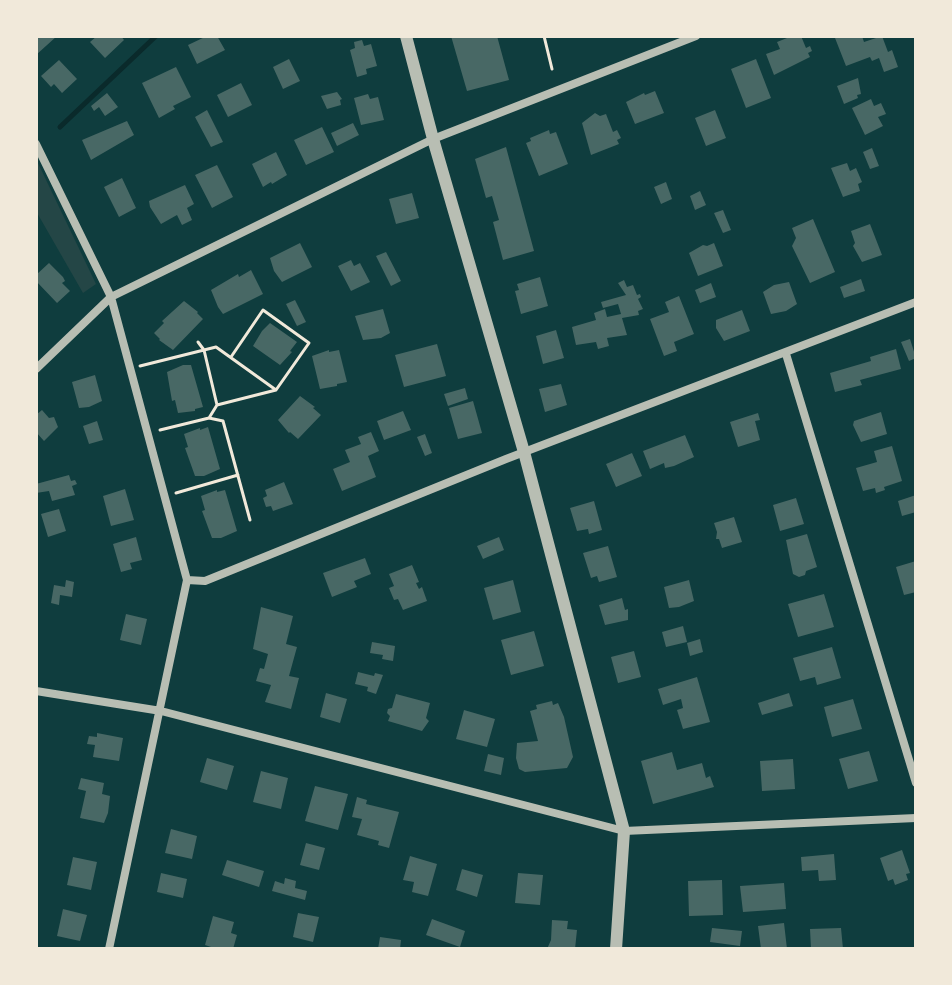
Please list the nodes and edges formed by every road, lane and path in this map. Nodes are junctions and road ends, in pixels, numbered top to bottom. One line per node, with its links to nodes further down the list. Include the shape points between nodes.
1 (406, 36): 5 (street)
2 (544, 36): 4 (path)
3 (696, 36): 5 (street)
4 (552, 69)
5 (433, 139): 7 (street); 19 (street)
6 (36, 144): 7 (street)
7 (111, 297): 13 (street); 14 (street)
8 (916, 302): 11 (street)
9 (198, 342): 10 (path)
10 (204, 350): 12 (path, via 216,347); 13 (path); 16 (path)
11 (786, 354): 19 (street); 26 (street)
12 (231, 357): 15 (path); 15 (path, via 263,310 309,343)
13 (131, 368): 18 (street)
14 (36, 369)
15 (276, 390): 16 (path)
16 (217, 405): 17 (path)
17 (209, 418): 18 (path); 20 (path, via 223,421)
18 (149, 433): 21 (street)
19 (524, 452): 23 (street, via 205,581); 28 (street)
20 (238, 475): 21 (path); 22 (path)
21 (167, 496): 23 (street)
22 (250, 520)
23 (187, 580): 25 (street)
24 (36, 691): 25 (street)
25 (161, 711): 28 (street); 29 (street)
26 (916, 783)
27 (916, 818): 28 (street)
28 (624, 831): 30 (street)
29 (109, 949)
30 (616, 949)

